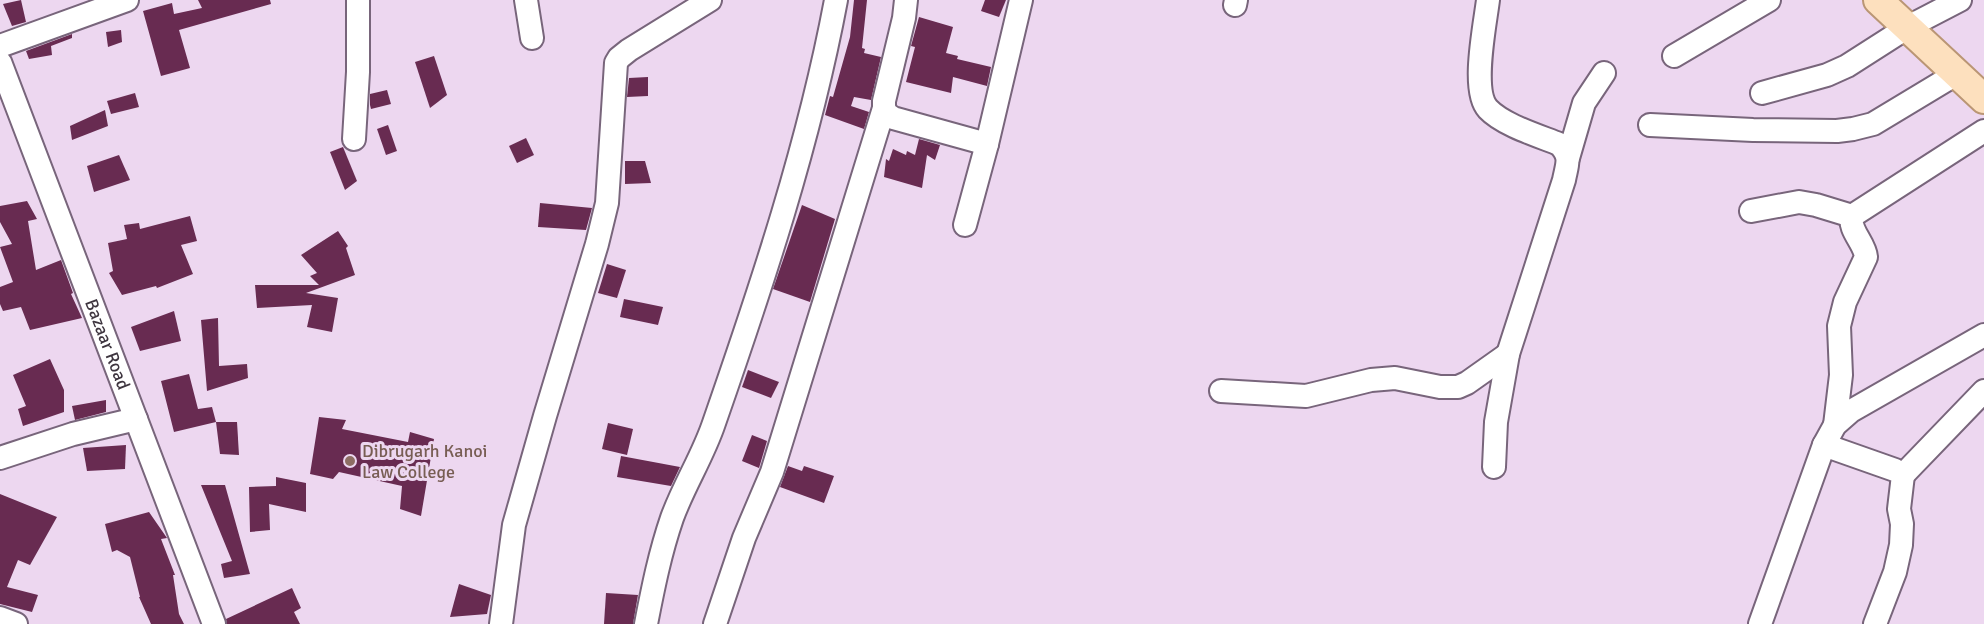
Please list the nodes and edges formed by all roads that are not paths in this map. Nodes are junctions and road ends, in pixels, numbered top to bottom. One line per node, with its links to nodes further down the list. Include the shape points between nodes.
1 (127, 0): 14 (street)
2 (358, 0): 24 (street)
3 (526, 0): 13 (street)
4 (710, 0): 42 (street, via 629,50 616,63 607,203 514,525)
5 (836, 0): 43 (street, via 781,219 713,426 672,518)
6 (906, 0): 21 (street)
7 (1021, 0): 25 (street)
8 (1488, 0): 26 (street, via 1479,75 1486,108 1559,144)
9 (1769, 0): 15 (street)
10 (1878, 0): 12 (main road)
11 (1960, 0): 12 (street)
12 (1908, 27): 18 (main road); 19 (street, via 1847,66)
13 (531, 38)
14 (0, 46)
15 (1674, 56)
16 (0, 62): 34 (street, Bazaar Road)
17 (1604, 73): 26 (street, via 1584,103)
18 (1956, 74): 20 (main road); 22 (street, via 1873,124 1853,129 1798,131)
19 (1762, 93)
20 (1984, 99)
21 (884, 108): 25 (street, via 893,118); 44 (street, via 772,472 744,538)
22 (1650, 125)
23 (1984, 131): 28 (street)
24 (354, 139)
25 (987, 144): 29 (street)
26 (1568, 158): 31 (street)
27 (1751, 211): 28 (street, via 1799,202)
28 (1852, 216): 35 (street, via 1851,224 1866,257 1845,302 1839,326 1841,375)
29 (965, 225)
30 (1984, 335): 35 (street, via 1851,411)
31 (1508, 354): 32 (street, via 1458,387 1395,378 1306,396); 37 (street, via 1496,422)
32 (1221, 391)
33 (1984, 391): 38 (street)
34 (136, 419): 36 (street); 41 (street, Bazaar Road)
35 (1829, 435): 38 (street); 45 (street)
36 (0, 458)
37 (1494, 466)
38 (1903, 475): 46 (street, via 1899,509 1901,544)
39 (0, 618): 40 (street)
40 (16, 624)
41 (214, 624)
42 (501, 624)
43 (646, 624)
44 (715, 624)
45 (1760, 624)
46 (1875, 624)

